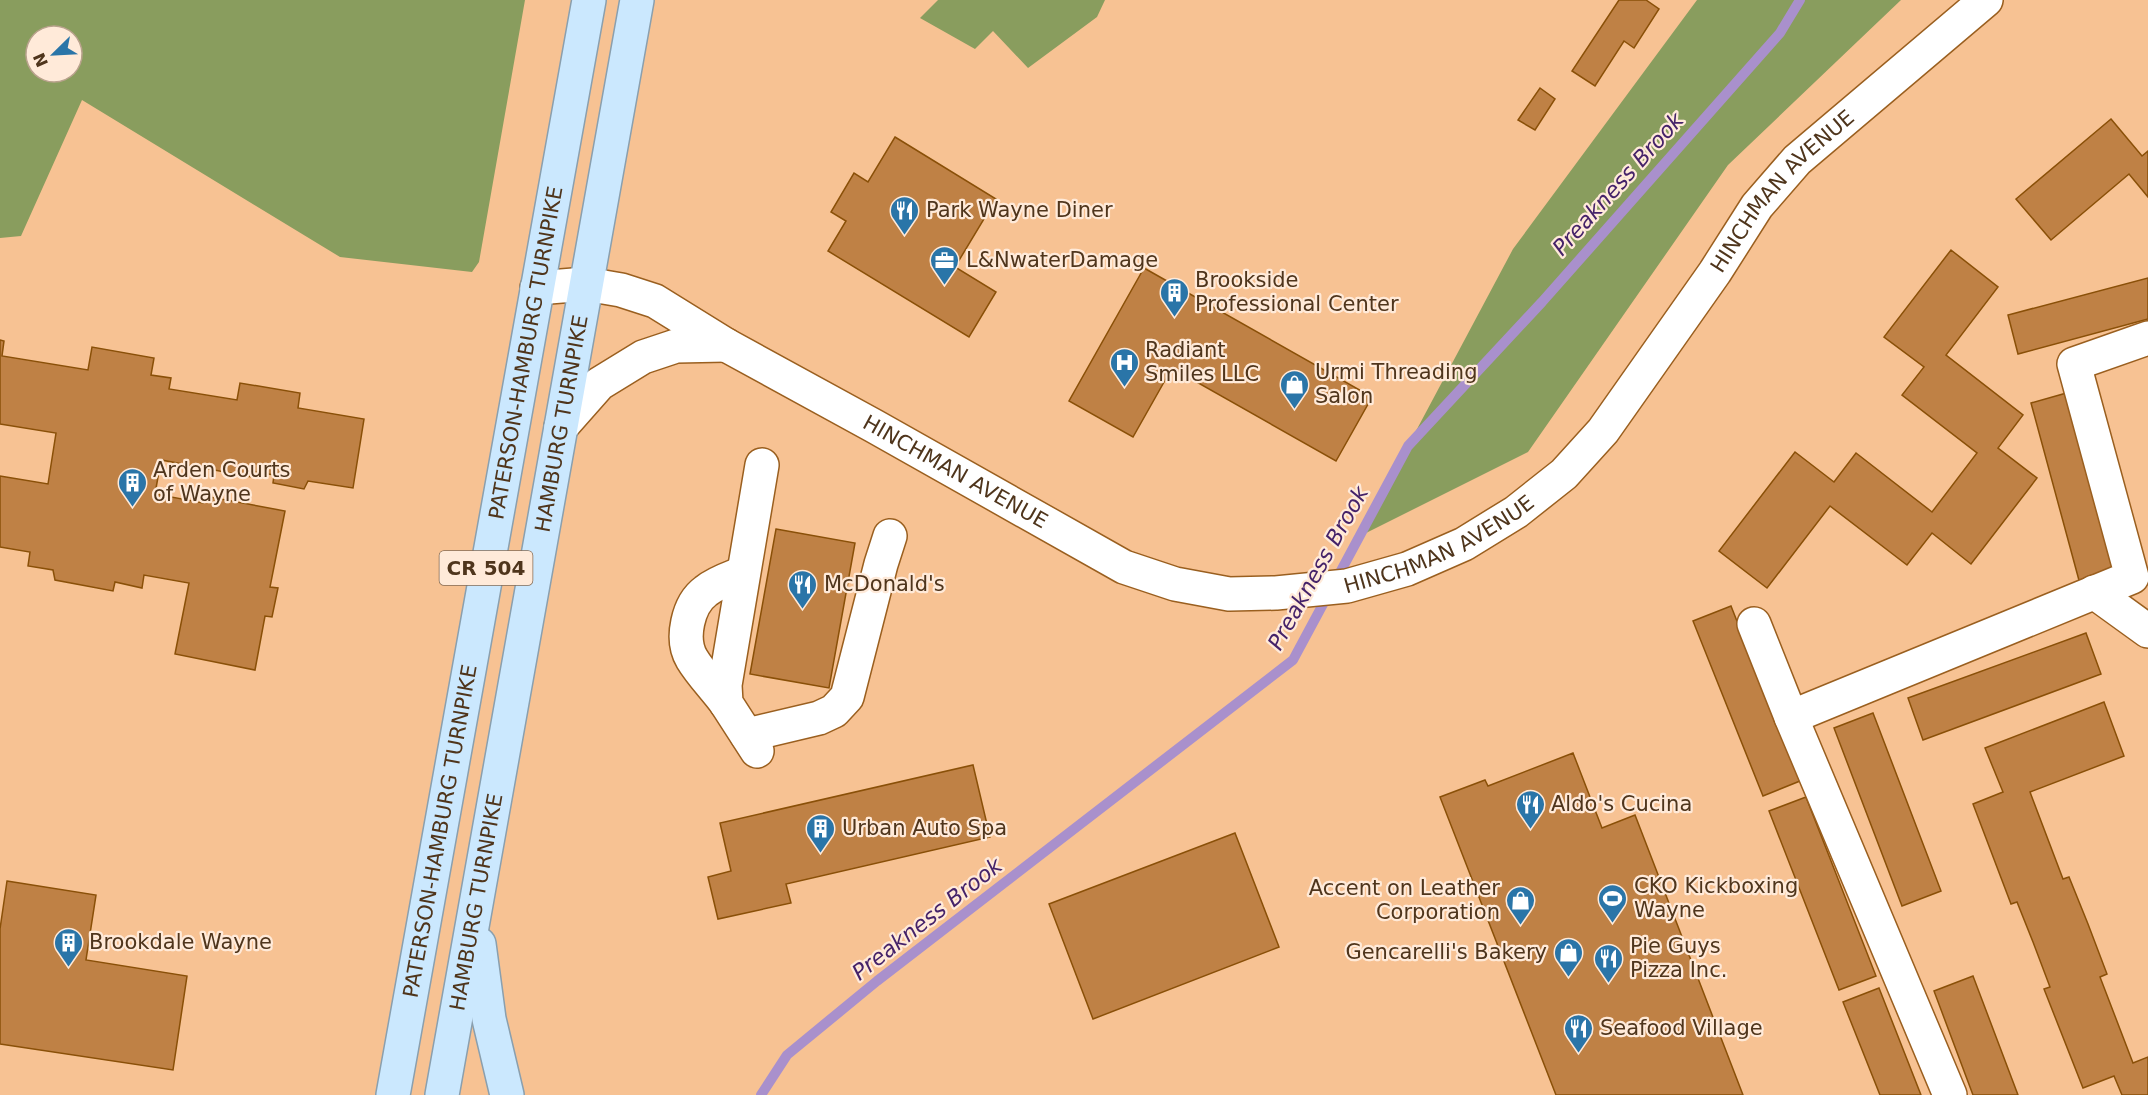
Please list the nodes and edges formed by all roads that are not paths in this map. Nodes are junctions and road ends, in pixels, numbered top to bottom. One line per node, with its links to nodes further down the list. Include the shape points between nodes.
1 (589, 0): 5 (main road, PATERSON-HAMBURG TURNPIKE / CR 504)
2 (637, 0): 4 (main road, HAMBURG TURNPIKE / CR 504)
3 (1986, 0): 7 (street, HINCHMAN AVENUE, via 1844,118 1783,175 1757,206 1603,431 1563,474 1516,512 1464,544 1407,569 1344,586 1276,594 1229,594 1174,584 1124,567)
4 (586, 285): 5 (street, HINCHMAN AVENUE); 7 (street, HINCHMAN AVENUE, via 621,290 655,301); 8 (main road, HAMBURG TURNPIKE / CR 504)
5 (537, 288): 18 (main road, PATERSON-HAMBURG TURNPIKE / CR 504)
6 (2148, 338): 12 (street, via 2074,364 2132,577)
7 (726, 345): 8 (street, HINCHMAN AVENUE, via 676,346 644,357 599,384)
8 (561, 427): 17 (main road, HAMBURG TURNPIKE / CR 504)
9 (762, 465): 11 (street)
10 (890, 536): 15 (street, via 848,697 834,711 752,743)
11 (743, 573): 15 (street, via 724,685); 15 (street, via 705,591 693,606 686,638 690,657)
12 (2094, 592): 14 (street); 16 (street)
13 (1754, 624): 16 (street)
14 (2148, 631)
15 (726, 703)
16 (1791, 717): 21 (street)
17 (475, 913): 19 (main road, HAMBURG TURNPIKE / CR 504); 20 (main road, via 489,1019)
18 (393, 1095)
19 (442, 1095)
20 (507, 1095)
21 (1950, 1095)

